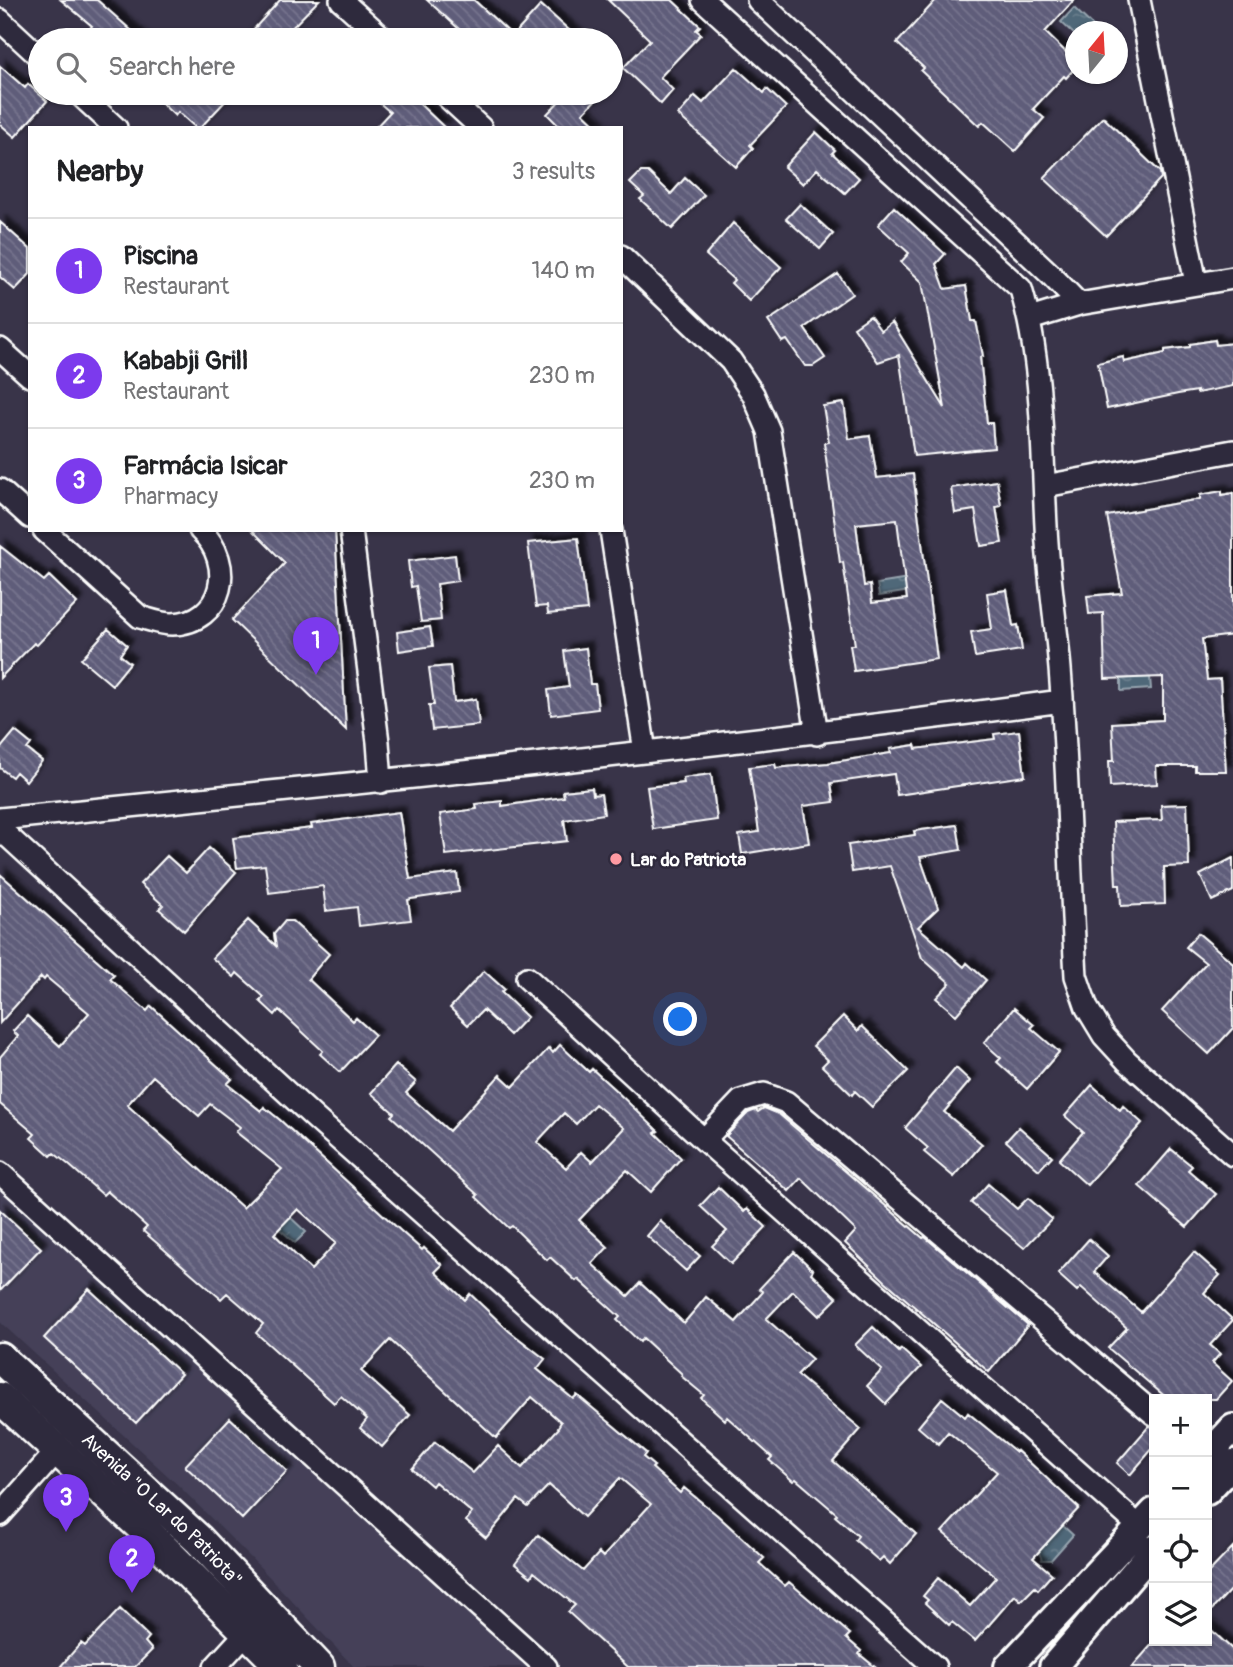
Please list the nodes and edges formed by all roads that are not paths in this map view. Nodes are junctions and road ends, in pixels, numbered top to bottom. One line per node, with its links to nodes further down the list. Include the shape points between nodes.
1 (341, 0): 6 (street)
2 (704, 0): 16 (street, via 1021,289)
3 (758, 0): 15 (street)
4 (1139, 0): 14 (street)
5 (0, 20): 7 (street)
6 (372, 28)
7 (28, 46)
8 (91, 105): 10 (street)
9 (456, 105): 11 (street)
10 (114, 126)
11 (479, 126)
12 (623, 258): 28 (street, via 731,361 769,431)
13 (1233, 278): 14 (street)
14 (1196, 283): 15 (street)
15 (1079, 304): 16 (street)
16 (1030, 319): 20 (street)
17 (3, 359): 18 (street)
18 (28, 375)
19 (1233, 451): 20 (street)
20 (1045, 486): 27 (street)
21 (0, 490): 22 (street)
22 (28, 515)
23 (46, 532): 24 (street, via 140,617 174,624 205,611 221,582 216,548)
24 (202, 532)
25 (351, 532): 30 (street)
26 (611, 532): 29 (street)
27 (1062, 701): 28 (street); 35 (street, via 1076,976 1087,1008 1127,1061)
28 (817, 734): 29 (street)
29 (645, 752): 30 (street)
30 (381, 782): 31 (street)
31 (0, 819)
32 (0, 829): 53 (street, via 316,1119)
33 (527, 978): 34 (street)
34 (704, 1140): 39 (street, via 741,1101 764,1094 786,1102); 46 (street)
35 (1233, 1155)
36 (0, 1173): 52 (street)
37 (0, 1358): 51 (main road, Avenida "O Lar do Patriota", via 199,1540)
38 (0, 1398): 41 (main road, Avenida "O Lar do Patriota")
39 (1149, 1410)
40 (1233, 1428): 42 (street)
41 (58, 1451): 45 (street); 48 (main road, Avenida "O Lar do Patriota")
42 (1212, 1451)
43 (1233, 1463): 44 (street)
44 (1212, 1486)
45 (0, 1515)
46 (1147, 1519): 54 (street)
47 (1149, 1555): 55 (street)
48 (248, 1631): 49 (street); 50 (main road, Avenida "O Lar do Patriota")
49 (215, 1667)
50 (282, 1667)
51 (319, 1667)
52 (547, 1667)
53 (935, 1667)
54 (1008, 1667)
55 (1053, 1667)

